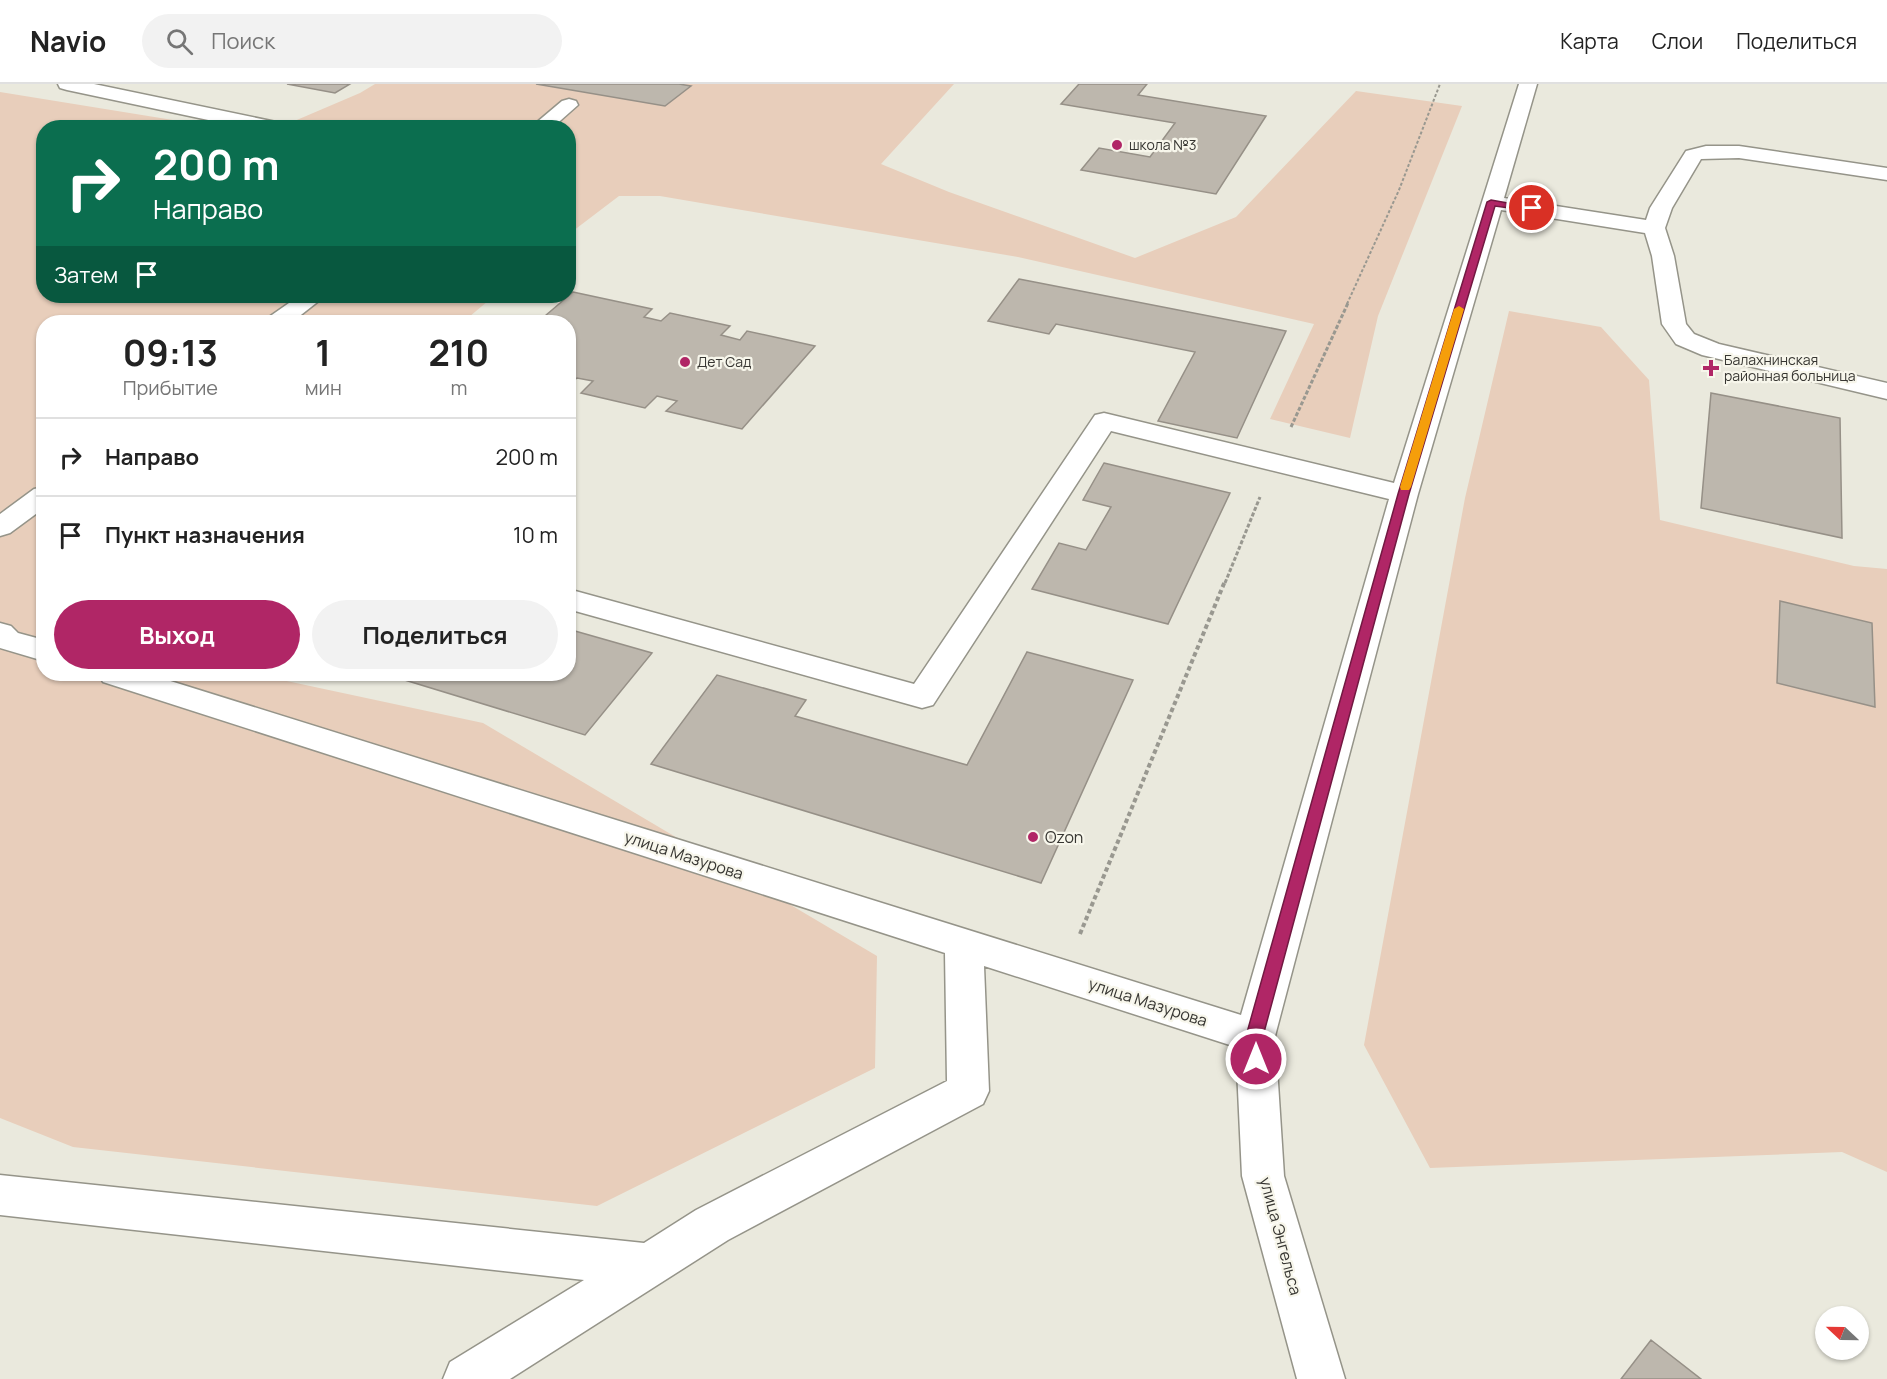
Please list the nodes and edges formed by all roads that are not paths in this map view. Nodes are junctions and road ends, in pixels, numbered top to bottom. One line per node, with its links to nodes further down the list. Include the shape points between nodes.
1 (67, 84): 4 (street)
2 (1528, 84): 7 (street, улица Энгельса)
3 (569, 105): 5 (street)
4 (238, 120)
5 (549, 120)
6 (1887, 174): 8 (street, via 1739,152 1706,152 1694,155 1661,208)
7 (1491, 202): 8 (street); 12 (street, улица Энгельса)
8 (1654, 228): 11 (street, via 1674,324 1685,339 1711,350)
9 (303, 303): 10 (street)
10 (287, 315)
11 (1887, 391)
12 (1404, 494): 15 (street, via 1104,421 922,697); 20 (street, улица Энгельса)
13 (36, 501): 14 (street)
14 (0, 527)
15 (576, 601)
16 (0, 633): 17 (street, via 7,640)
17 (36, 649)
18 (136, 681): 19 (street, улица Мазурова)
19 (963, 944): 20 (street, улица Мазурова); 22 (street, via 968,1091 712,1225)
20 (1255, 1036): 24 (street, улица Энгельса, via 1263,1176)
21 (0, 1196): 22 (street)
22 (649, 1265): 23 (street)
23 (467, 1379)
24 (1321, 1379)

